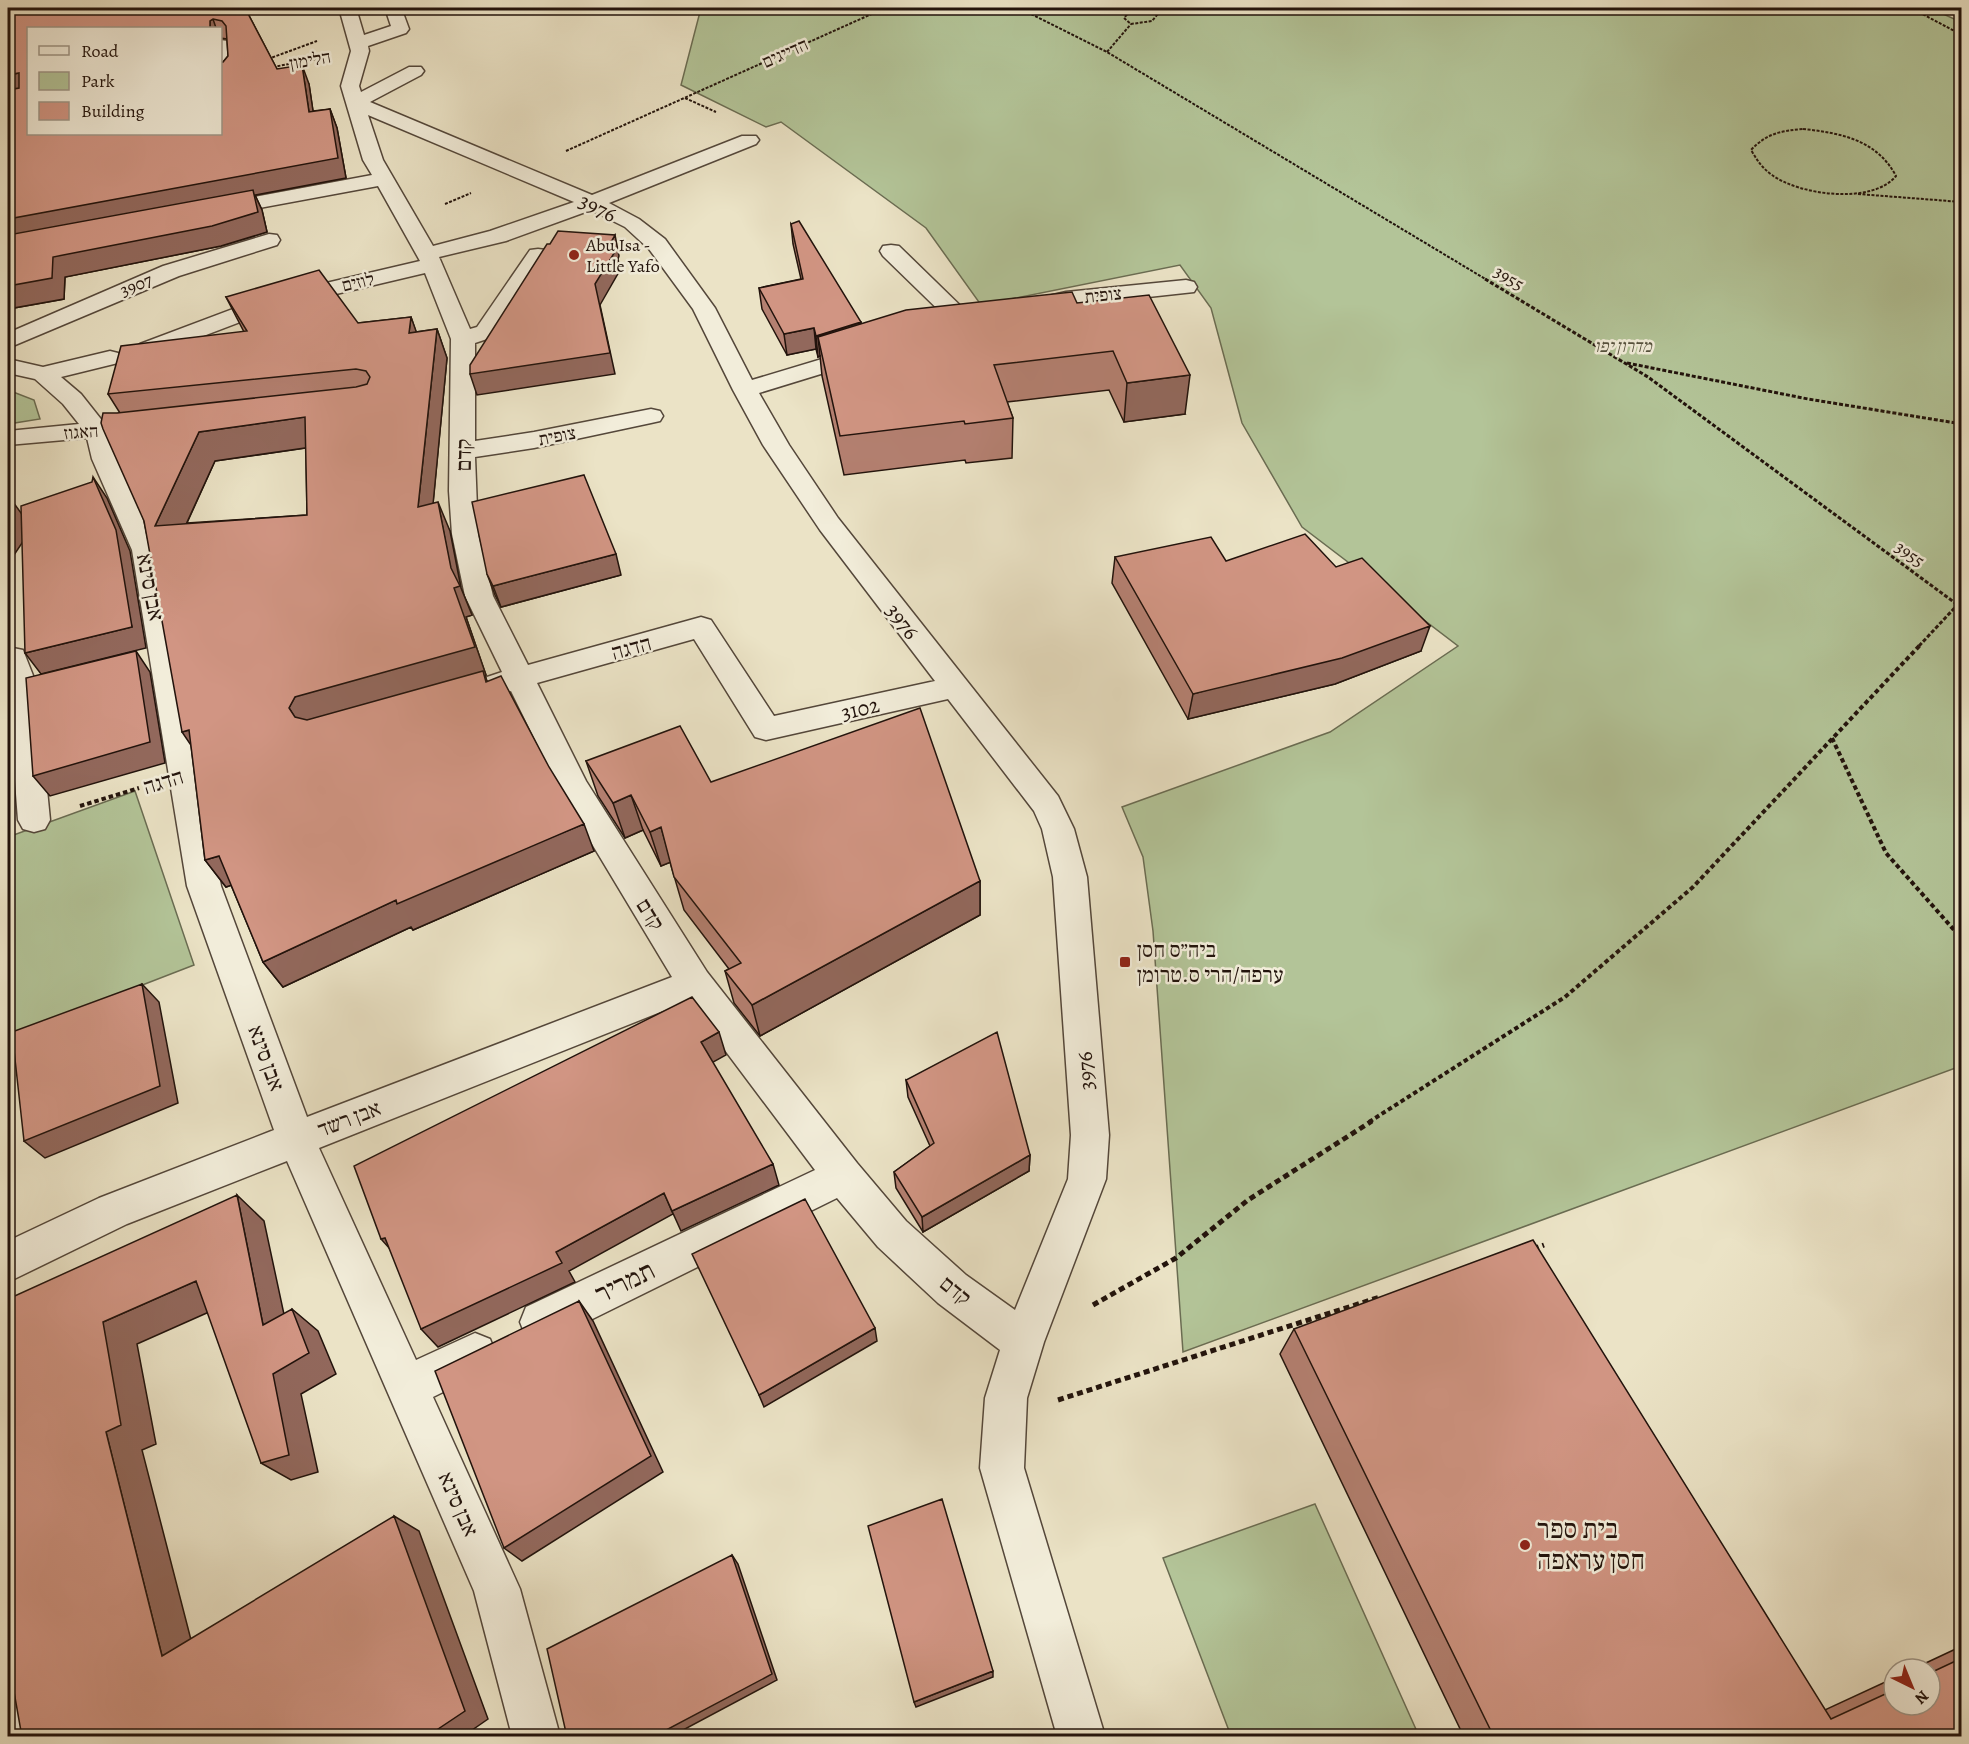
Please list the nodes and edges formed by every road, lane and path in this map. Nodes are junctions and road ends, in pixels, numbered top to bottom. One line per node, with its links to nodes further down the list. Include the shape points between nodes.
1 (885, 8): 14 (path, הדייגים)
2 (1019, 8): 11 (path, 3955)
3 (1133, 8): 7 (path, via 1125,18)
4 (1163, 8): 7 (path, via 1152,21)
5 (1911, 8): 9 (path)
6 (396, 14): 8 (street, via 400,29)
7 (1131, 24): 11 (path)
8 (355, 32): 13 (path, הלימון); 13 (path); 15 (street, קדם, via 350,86)
9 (1962, 35)
10 (222, 45): 13 (street)
11 (1107, 52): 34 (path, 3955)
12 (415, 71): 15 (street)
13 (223, 75)
14 (684, 97)
15 (355, 102): 17 (street, קדם, via 373,160); 20 (street, 3976)
16 (749, 140): 20 (street)
17 (384, 179): 21 (street); 25 (street, קדם)
18 (1858, 194): 18 (path, via 1877,191 1896,176 1893,165 1869,145 1827,132 1784,130 1761,137 1751,150 1755,161 1785,182 1825,192); 19 (path)
19 (1962, 202)
20 (593, 203): 25 (street, לוזים); 37 (street, 3976, via 632,223 666,253 715,328)
21 (196, 214)
22 (269, 240): 30 (street, 3907, via 171,271)
23 (891, 251): 28 (street, via 953,326)
24 (538, 255): 29 (street, via 485,332)
25 (430, 260): 29 (street, קדם); 32 (street, לוזים, via 270,303)
26 (1186, 287): 27 (street, צופית, via 1066,299)
27 (1009, 312)
28 (987, 317)
29 (463, 339): 43 (street, קדם)
30 (8, 341)
31 (887, 346): 37 (street)
32 (148, 349)
33 (110, 358): 36 (street)
34 (1624, 362): 39 (path, via 1808,399); 45 (path, 3955)
35 (8, 366): 36 (street)
36 (43, 374): 40 (street, אבן סינא, via 72,399)
37 (745, 390): 49 (street, 3976, via 829,525)
38 (651, 416): 43 (street, צופית)
39 (1962, 424)
40 (97, 430): 41 (street, האגוז); 42 (street, האגוז); 54 (street, אבן סינא, via 105,459 146,550 153,659)
41 (134, 433)
42 (8, 438)
43 (463, 451): 48 (street, קדם, via 465,534 479,596)
44 (1962, 600): 45 (path)
45 (1959, 607): 53 (path)
46 (8, 657): 50 (street, via 13,657)
47 (99, 672): 50 (street)
48 (519, 678): 51 (street, הדגה); 52 (street, הדגה, via 701,627); 57 (street, קדם, via 573,786)
49 (955, 687): 52 (street, 3102); 64 (street, 3976, via 1047,805 1058,829 1070,877 1090,1135 1087,1179)
50 (22, 691): 55 (street)
51 (473, 691)
52 (766, 729)
53 (1832, 738): 56 (path, via 1886,853); 64 (path, via 1693,887 1565,997 1248,1200 1176,1258)
54 (185, 774): 55 (path, הדגה); 58 (street, אבן סינא, via 204,886)
55 (34, 820)
56 (1962, 939)
57 (695, 983): 58 (street, אבן רשד); 59 (street, קדם)
58 (296, 1139): 62 (street, אבן רשד, via 113,1211); 65 (street, אבן סינא)
59 (843, 1176): 64 (street, קדם, via 892,1234 952,1289); 65 (street, תמריר)
60 (1544, 1245): 61 (path)
61 (1521, 1252)
62 (8, 1263)
63 (1386, 1295): 66 (path)
64 (1023, 1342): 66 (street, via 1006,1398)
65 (407, 1387): 69 (street, אבן סינא, via 497,1588)
66 (1005, 1417): 70 (street, via 1002,1468)
67 (8, 1661): 68 (street)
68 (28, 1737)
69 (536, 1737)
70 (1081, 1737)

